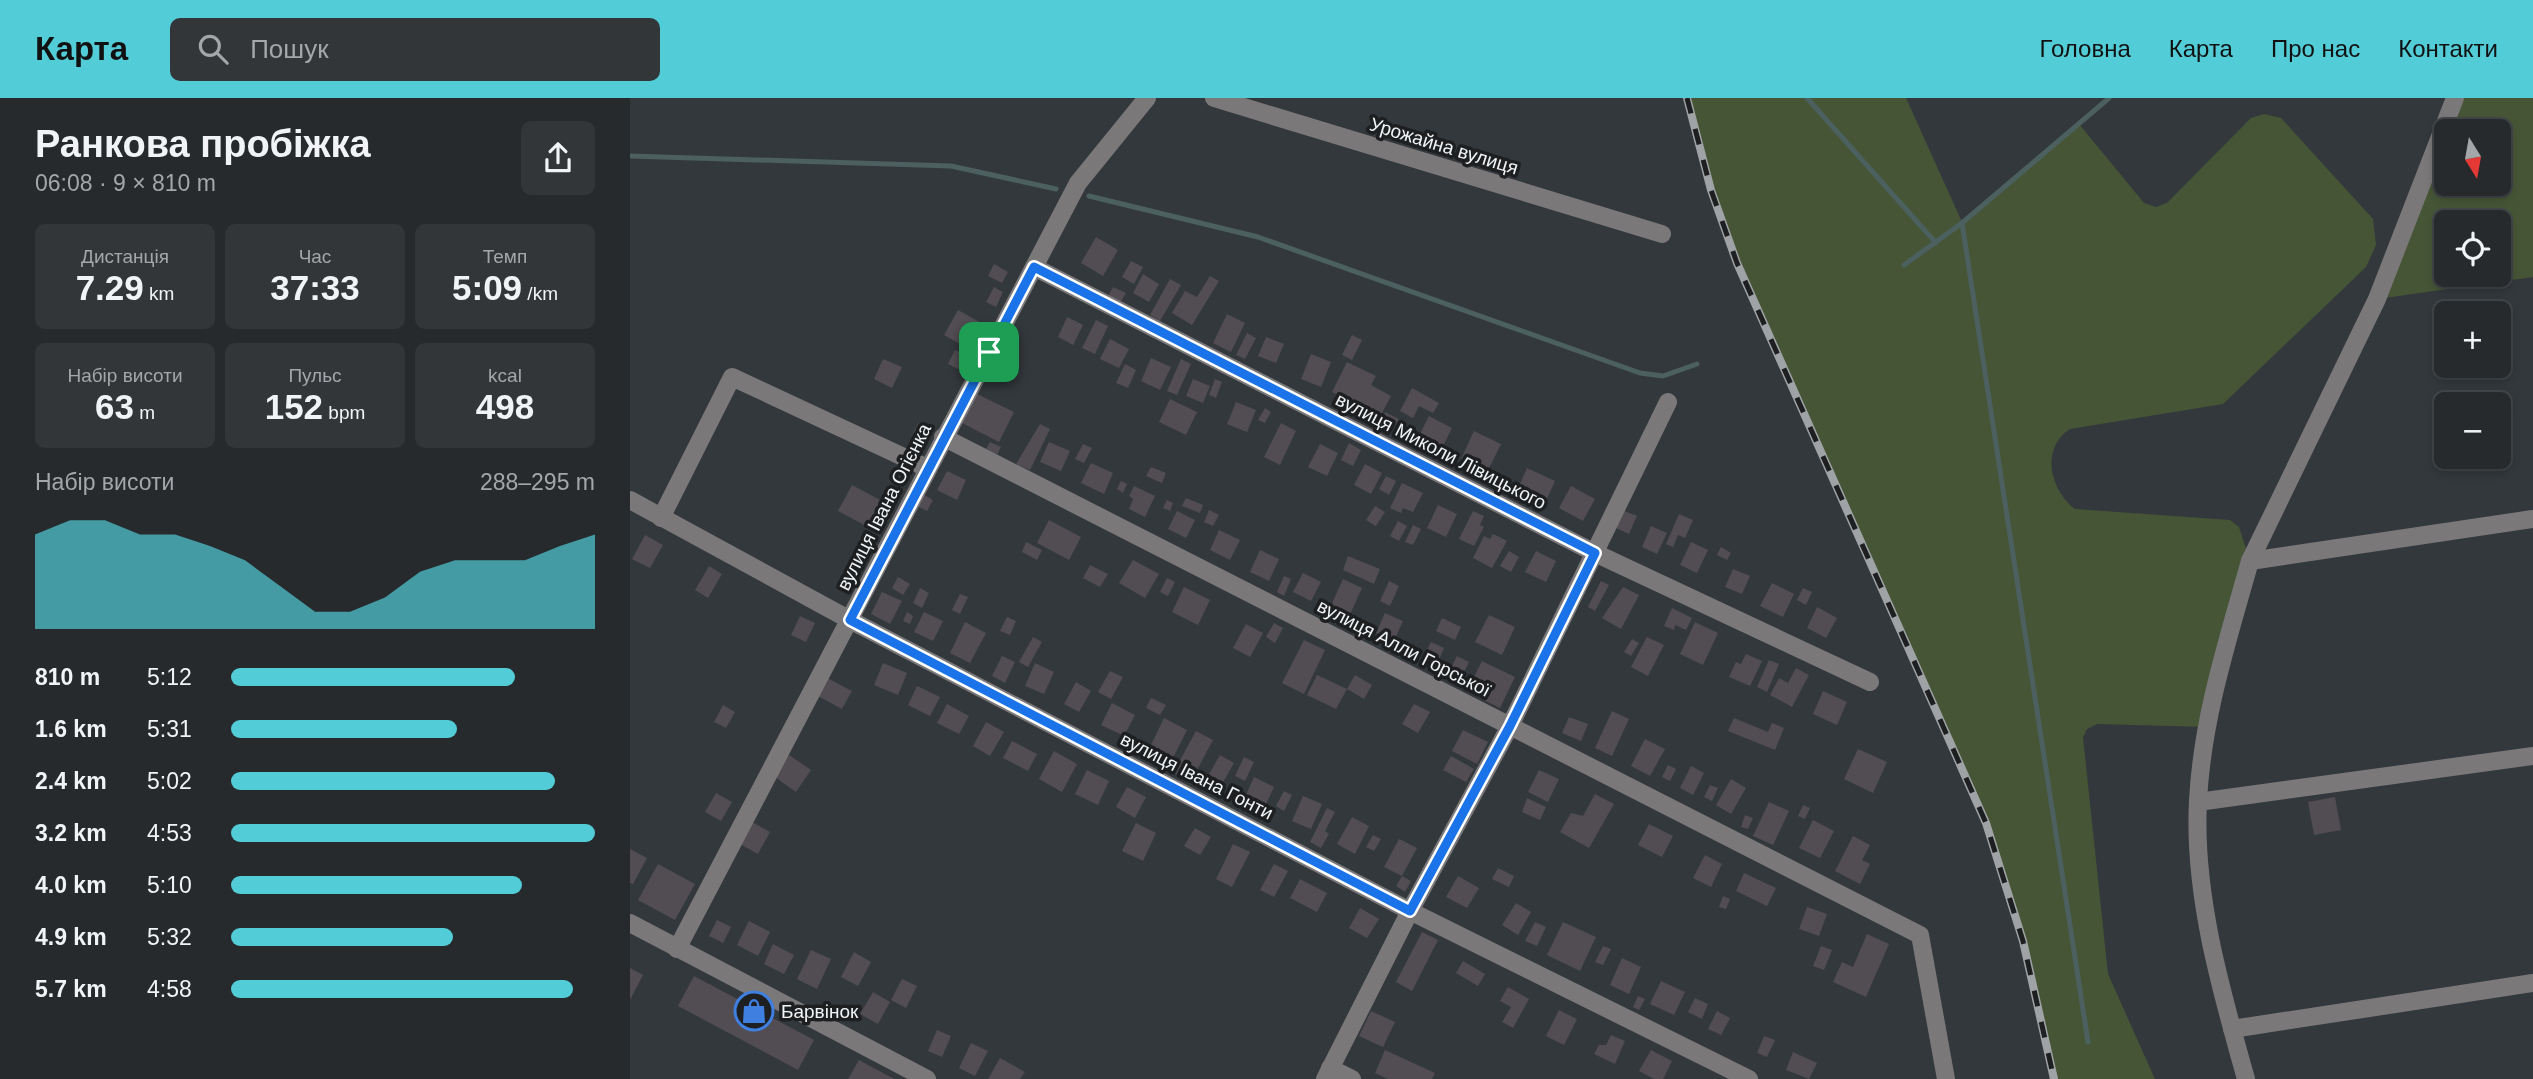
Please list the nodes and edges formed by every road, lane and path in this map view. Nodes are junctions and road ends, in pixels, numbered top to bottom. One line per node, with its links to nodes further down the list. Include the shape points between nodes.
1 (1147, 98): 5 (street, вулиця Івана Огієнка, via 1078,183)
2 (1214, 98): 4 (street, Урожайна вулиця)
3 (2455, 98): 13 (street, via 2377,299)
4 (1662, 234)
5 (1034, 267): 7 (street, вулиця Івана Огієнка); 12 (street, вулиця Миколи Лівицького)
6 (1668, 401): 12 (street)
7 (943, 437): 8 (street, вулиця Івана Огієнка); 16 (street, вулиця Алли Горської)
8 (927, 468): 10 (street, via 732,377); 14 (street, вулиця Івана Огієнка)
9 (630, 500): 10 (street, вулиця Івана Гонти)
10 (662, 518): 14 (street, вулиця Івана Гонти)
11 (2533, 519): 13 (street)
12 (1595, 553): 15 (street, вулиця Миколи Лівицького); 16 (street)
13 (2250, 561): 18 (street, via 2208,727)
14 (850, 620): 19 (street, вулиця Івана Гонти); 21 (street, вулиця Івана Огієнка)
15 (1870, 682)
16 (1510, 726): 19 (street); 28 (street, вулиця Алли Горської, via 1920,935)
17 (2533, 756): 18 (street)
18 (2198, 802): 23 (street, via 2208,920)
19 (1410, 911): 24 (street); 27 (street, вулиця Івана Гонти)
20 (630, 923): 21 (street)
21 (677, 949): 25 (street)
22 (2533, 983): 23 (street)
23 (2232, 1029): 29 (street)
24 (1327, 1074): 26 (street)
25 (927, 1079)
26 (1352, 1079)
27 (1749, 1079)
28 (1946, 1079)
29 (2246, 1079)

